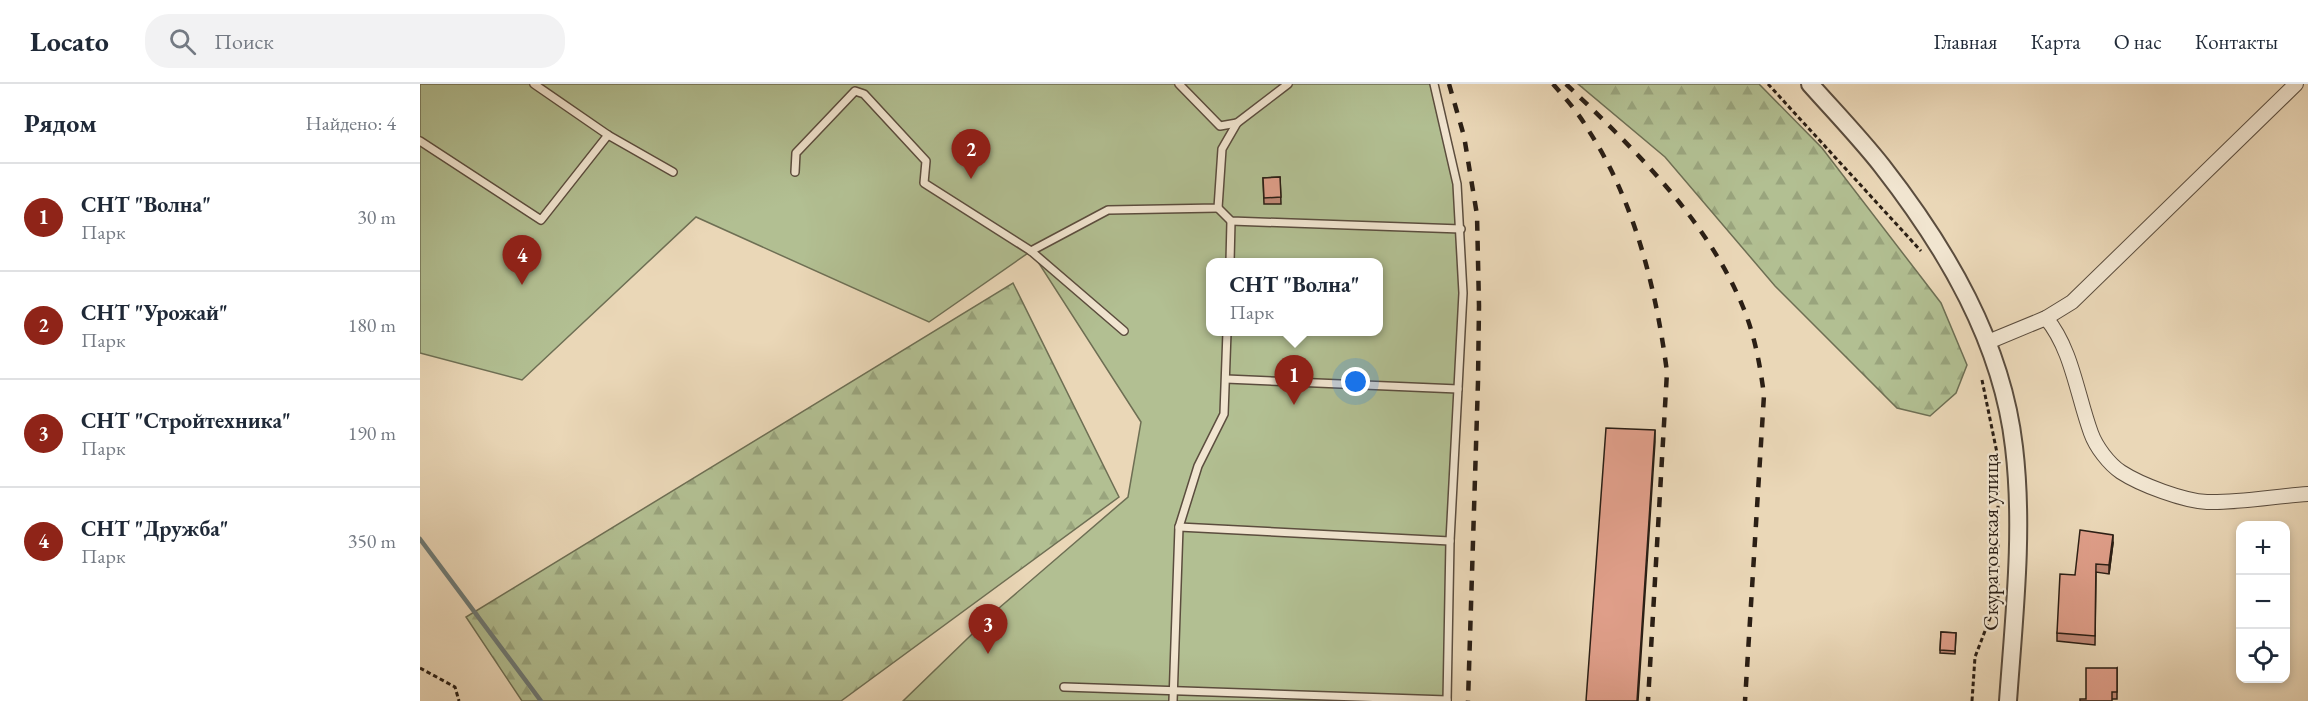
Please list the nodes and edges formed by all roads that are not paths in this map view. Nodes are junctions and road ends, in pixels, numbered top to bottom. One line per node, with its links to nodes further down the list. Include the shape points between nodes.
1 (534, 84): 8 (lane)
2 (1179, 84): 7 (lane, via 1220,126)
3 (1288, 84): 7 (lane)
4 (1434, 84): 14 (lane, via 1457,184)
5 (1810, 84): 20 (street, Скуратовская улица, via 1882,166 1922,222 1957,276)
6 (2296, 84): 17 (street, via 2072,302)
7 (1237, 123): 12 (lane, via 1222,150)
8 (608, 135): 9 (lane, via 541,220); 10 (lane)
9 (420, 141)
10 (674, 172)
11 (795, 172): 15 (lane, via 796,153 855,91 864,94 926,161 924,183)
12 (1218, 208): 13 (lane); 15 (lane, via 1107,210)
13 (1231, 220): 14 (lane); 16 (lane)
14 (1461, 229): 22 (lane, via 1463,293)
15 (1031, 251): 18 (lane)
16 (1230, 258)
17 (2046, 318): 20 (street); 23 (street, via 2056,330 2092,435 2121,472 2177,496 2206,502)
18 (1125, 331)
19 (1227, 336): 21 (lane)
20 (1988, 342): 30 (street, Скуратовская улица, via 2005,395 2014,447 2016,570)
21 (1226, 379): 22 (lane); 24 (lane, via 1224,414 1198,466)
22 (1458, 389): 25 (lane)
23 (2308, 494)
24 (1179, 527): 25 (lane); 27 (lane)
25 (1450, 542): 28 (lane)
26 (1064, 687): 27 (lane)
27 (1173, 692): 28 (lane); 29 (lane)
28 (1447, 700)
29 (1173, 701)
30 (2008, 701)

